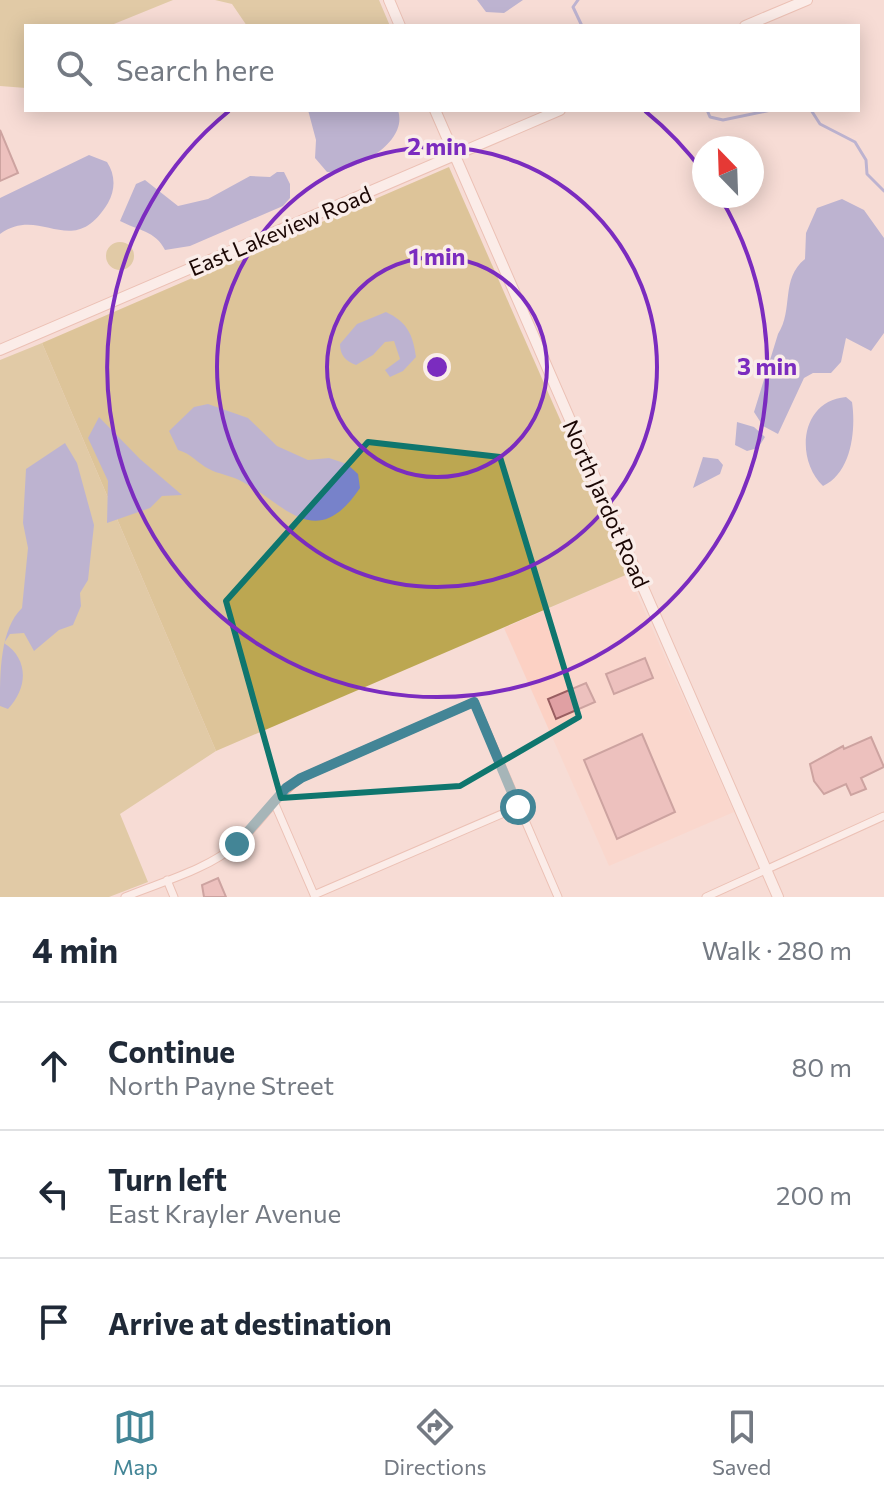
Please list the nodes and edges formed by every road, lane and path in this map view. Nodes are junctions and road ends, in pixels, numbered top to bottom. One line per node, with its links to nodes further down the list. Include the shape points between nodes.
1 (389, 0): 3 (street)
2 (807, 0): 4 (street)
3 (399, 24)
4 (750, 24)
5 (436, 112): 7 (street, North Jardot Road)
6 (555, 112): 7 (street, East Lakeview Road)
7 (454, 156): 8 (street, East Lakeview Road); 12 (street, North Jardot Road)
8 (0, 350)
9 (274, 802): 10 (street, via 301,778 474,702); 13 (street, via 237,844); 14 (street)
10 (518, 807): 14 (street); 17 (street)
11 (884, 816): 12 (street)
12 (766, 870): 18 (street); 19 (street, North Jardot Road)
13 (167, 880): 15 (street); 16 (street)
14 (315, 896)
15 (125, 897)
16 (174, 897)
17 (558, 897)
18 (706, 897)
19 (778, 897)

